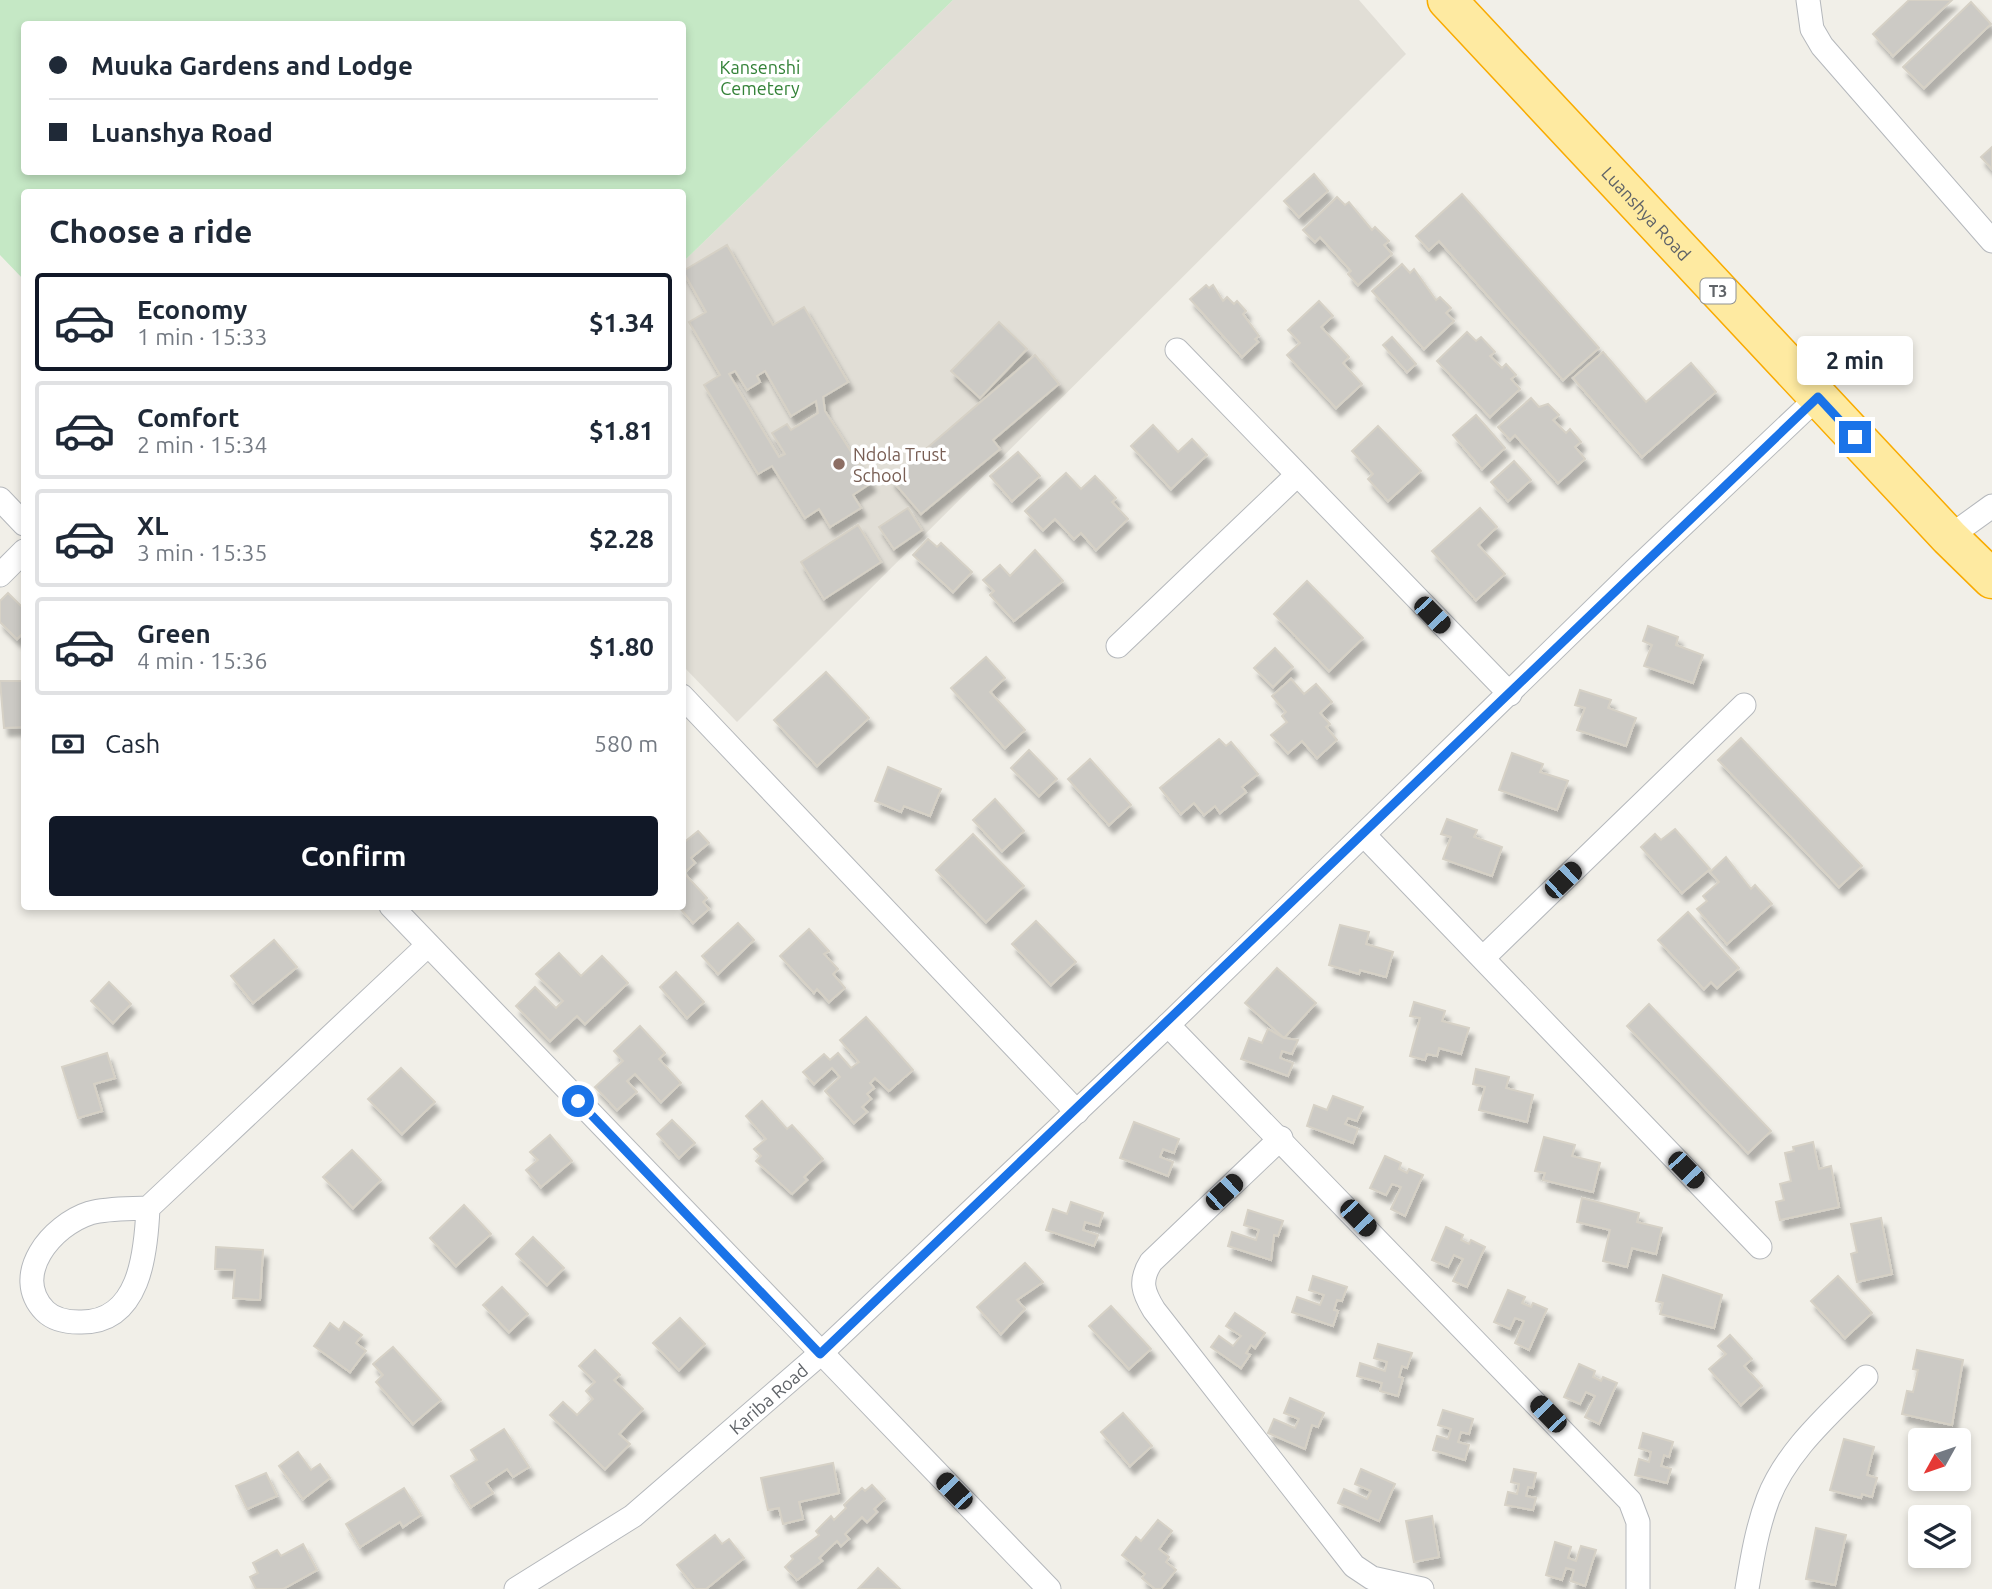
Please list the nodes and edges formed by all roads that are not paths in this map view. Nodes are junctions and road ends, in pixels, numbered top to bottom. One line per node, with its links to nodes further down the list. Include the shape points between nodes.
1 (1447, 0): 5 (highway, Luanshya Road / T3)
2 (1808, 0): 3 (street, via 1812,29 1822,46)
3 (1992, 241)
4 (1177, 350): 6 (street)
5 (1818, 397): 10 (highway, Luanshya Road / T3); 15 (street, Kariba Road)
6 (1296, 476): 14 (street); 15 (street)
7 (0, 499): 9 (street)
8 (1992, 506): 10 (street)
9 (21, 521)
10 (1949, 537): 13 (highway, Luanshya Road / T3)
11 (21, 554): 12 (street)
12 (0, 575)
13 (1992, 579)
14 (1118, 646)
15 (1510, 694): 18 (street, Kariba Road)
16 (686, 700): 23 (street)
17 (1744, 705): 21 (street)
18 (1364, 835): 21 (street); 22 (street, Kariba Road)
19 (395, 910): 20 (street)
20 (428, 945): 25 (street); 27 (street)
21 (1483, 958): 26 (street)
22 (1168, 1025): 23 (street, Kariba Road); 24 (street)
23 (1077, 1112): 27 (street, Kariba Road)
24 (1281, 1138): 31 (street, via 1151,1262 1142,1286 1154,1310 1354,1566 1372,1578); 32 (street, via 1630,1501 1638,1522)
25 (148, 1208): 25 (street, via 142,1271 130,1297 113,1313 89,1322 65,1322 46,1312 33,1294 32,1268 45,1245 89,1213)
26 (1760, 1247)
27 (820, 1354): 29 (street, Kariba Road, via 633,1516); 30 (street)
28 (1866, 1377): 33 (street, via 1800,1445 1780,1477 1760,1527)
29 (516, 1589)
30 (1049, 1589)
31 (1422, 1589)
32 (1638, 1589)
33 (1747, 1589)

